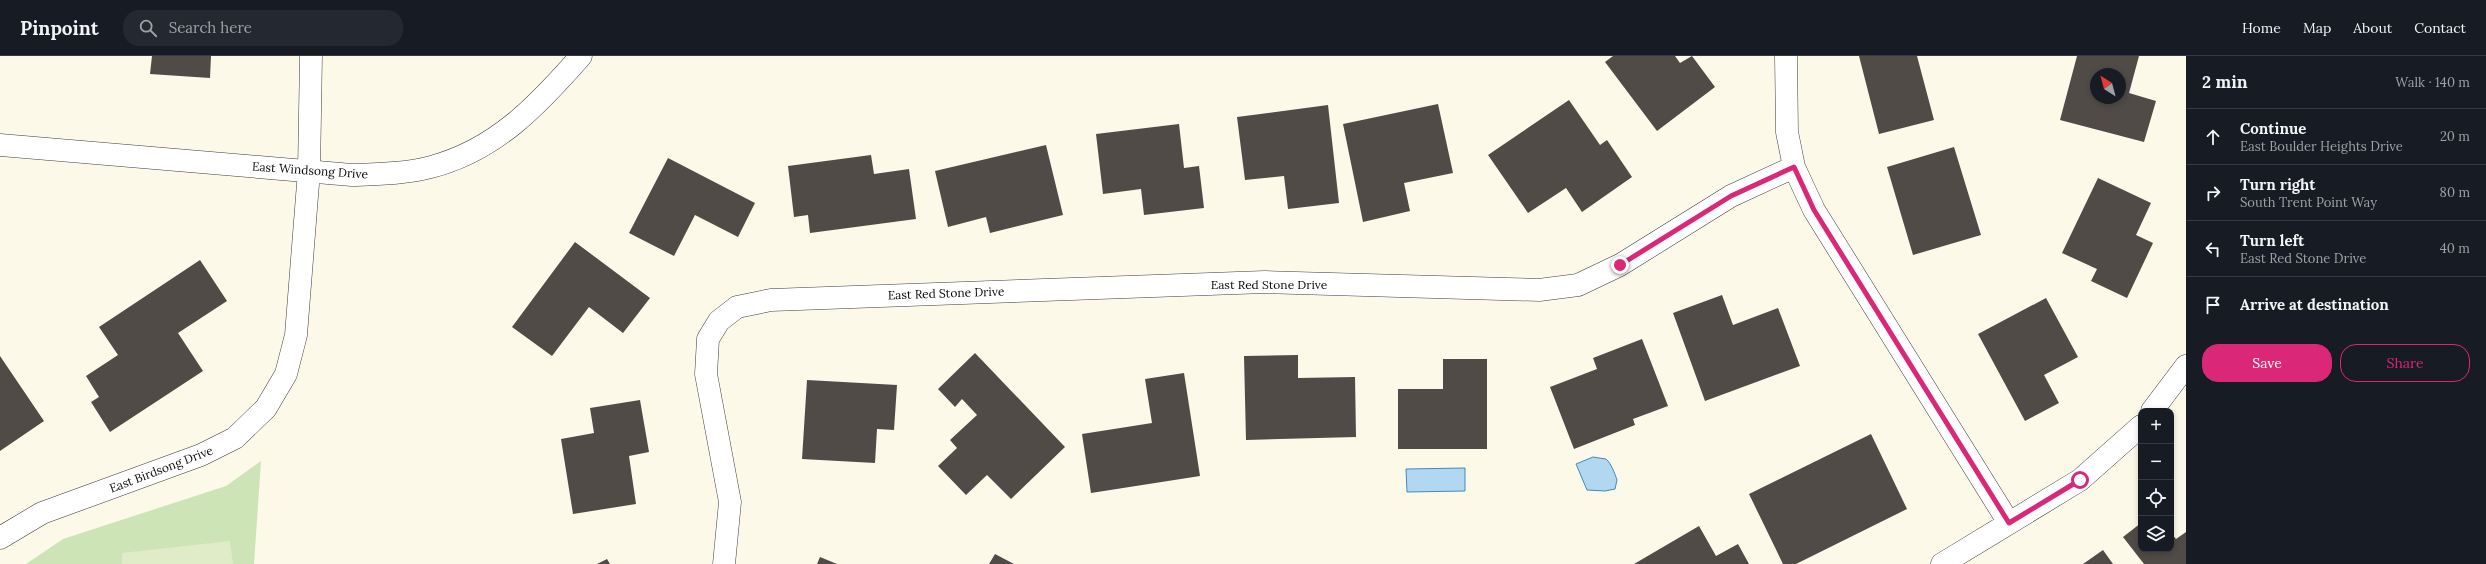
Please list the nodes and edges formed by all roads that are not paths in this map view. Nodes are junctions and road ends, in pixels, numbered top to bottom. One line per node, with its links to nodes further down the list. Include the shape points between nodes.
1 (311, 56): 6 (street, East Birdsong Drive)
2 (581, 56): 6 (street, East Windsong Drive, via 544,98 515,125 467,154 431,167 392,174)
3 (1786, 56): 5 (street, via 1787,132)
4 (0, 145): 6 (street, East Windsong Drive)
5 (1794, 167): 10 (street, via 1814,210); 12 (street, East Red Stone Drive, via 1731,196 1620,265 1578,284 1539,290 1265,282 771,300 736,307 719,321 708,339 706,374 730,502)
6 (309, 171): 11 (street, East Birdsong Drive, via 296,335 286,374 266,408 235,438 201,455 42,512)
7 (2186, 366): 8 (street)
8 (2154, 408)
9 (2138, 429): 10 (street, via 2080,480)
10 (2009, 523): 13 (street)
11 (0, 538)
12 (724, 564)
13 (1942, 564)

